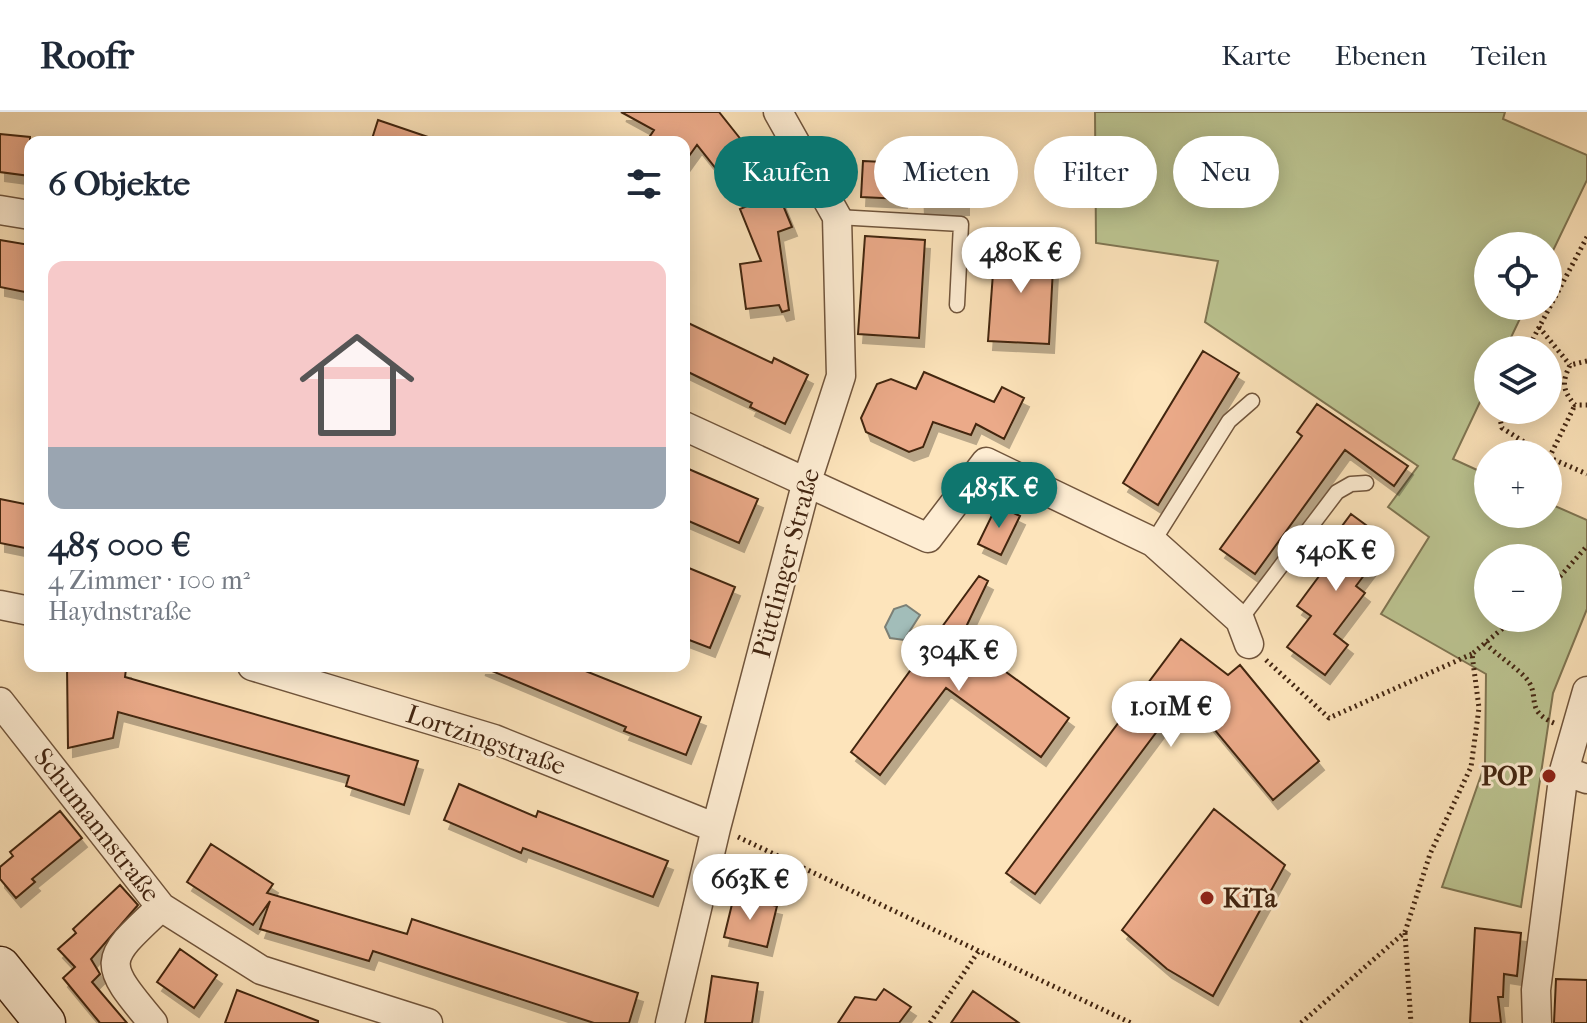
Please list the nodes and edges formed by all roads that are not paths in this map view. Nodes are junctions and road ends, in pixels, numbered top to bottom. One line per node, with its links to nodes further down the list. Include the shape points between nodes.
1 (778, 112): 4 (street, Püttlinger Straße)
2 (0, 210): 3 (street)
3 (24, 214)
4 (837, 217): 5 (lane, via 961,224); 8 (street, Püttlinger Straße, via 841,376)
5 (957, 305)
6 (1252, 401): 10 (lane, via 1229,421)
7 (690, 429): 8 (street)
8 (807, 481): 10 (street, via 928,538 986,462); 18 (street, Püttlinger Straße)
9 (1366, 483): 13 (lane, via 1337,492)
10 (1153, 542): 13 (street)
11 (0, 605): 12 (street)
12 (24, 610)
13 (1244, 632)
14 (272, 672): 18 (street, Lortzingstraße, via 494,739)
15 (1587, 691): 17 (street, via 1574,728)
16 (0, 702): 19 (street, Schumannstraße)
17 (1576, 775): 25 (street, via 1536,990)
18 (716, 828): 24 (street, Püttlinger Straße)
19 (161, 907): 22 (street, via 120,946 113,967 120,984); 23 (street, Schumannstraße, via 261,970)
20 (6, 985): 21 (main road)
21 (45, 1023)
22 (153, 1023)
23 (428, 1023)
24 (670, 1023)
25 (1537, 1023)

